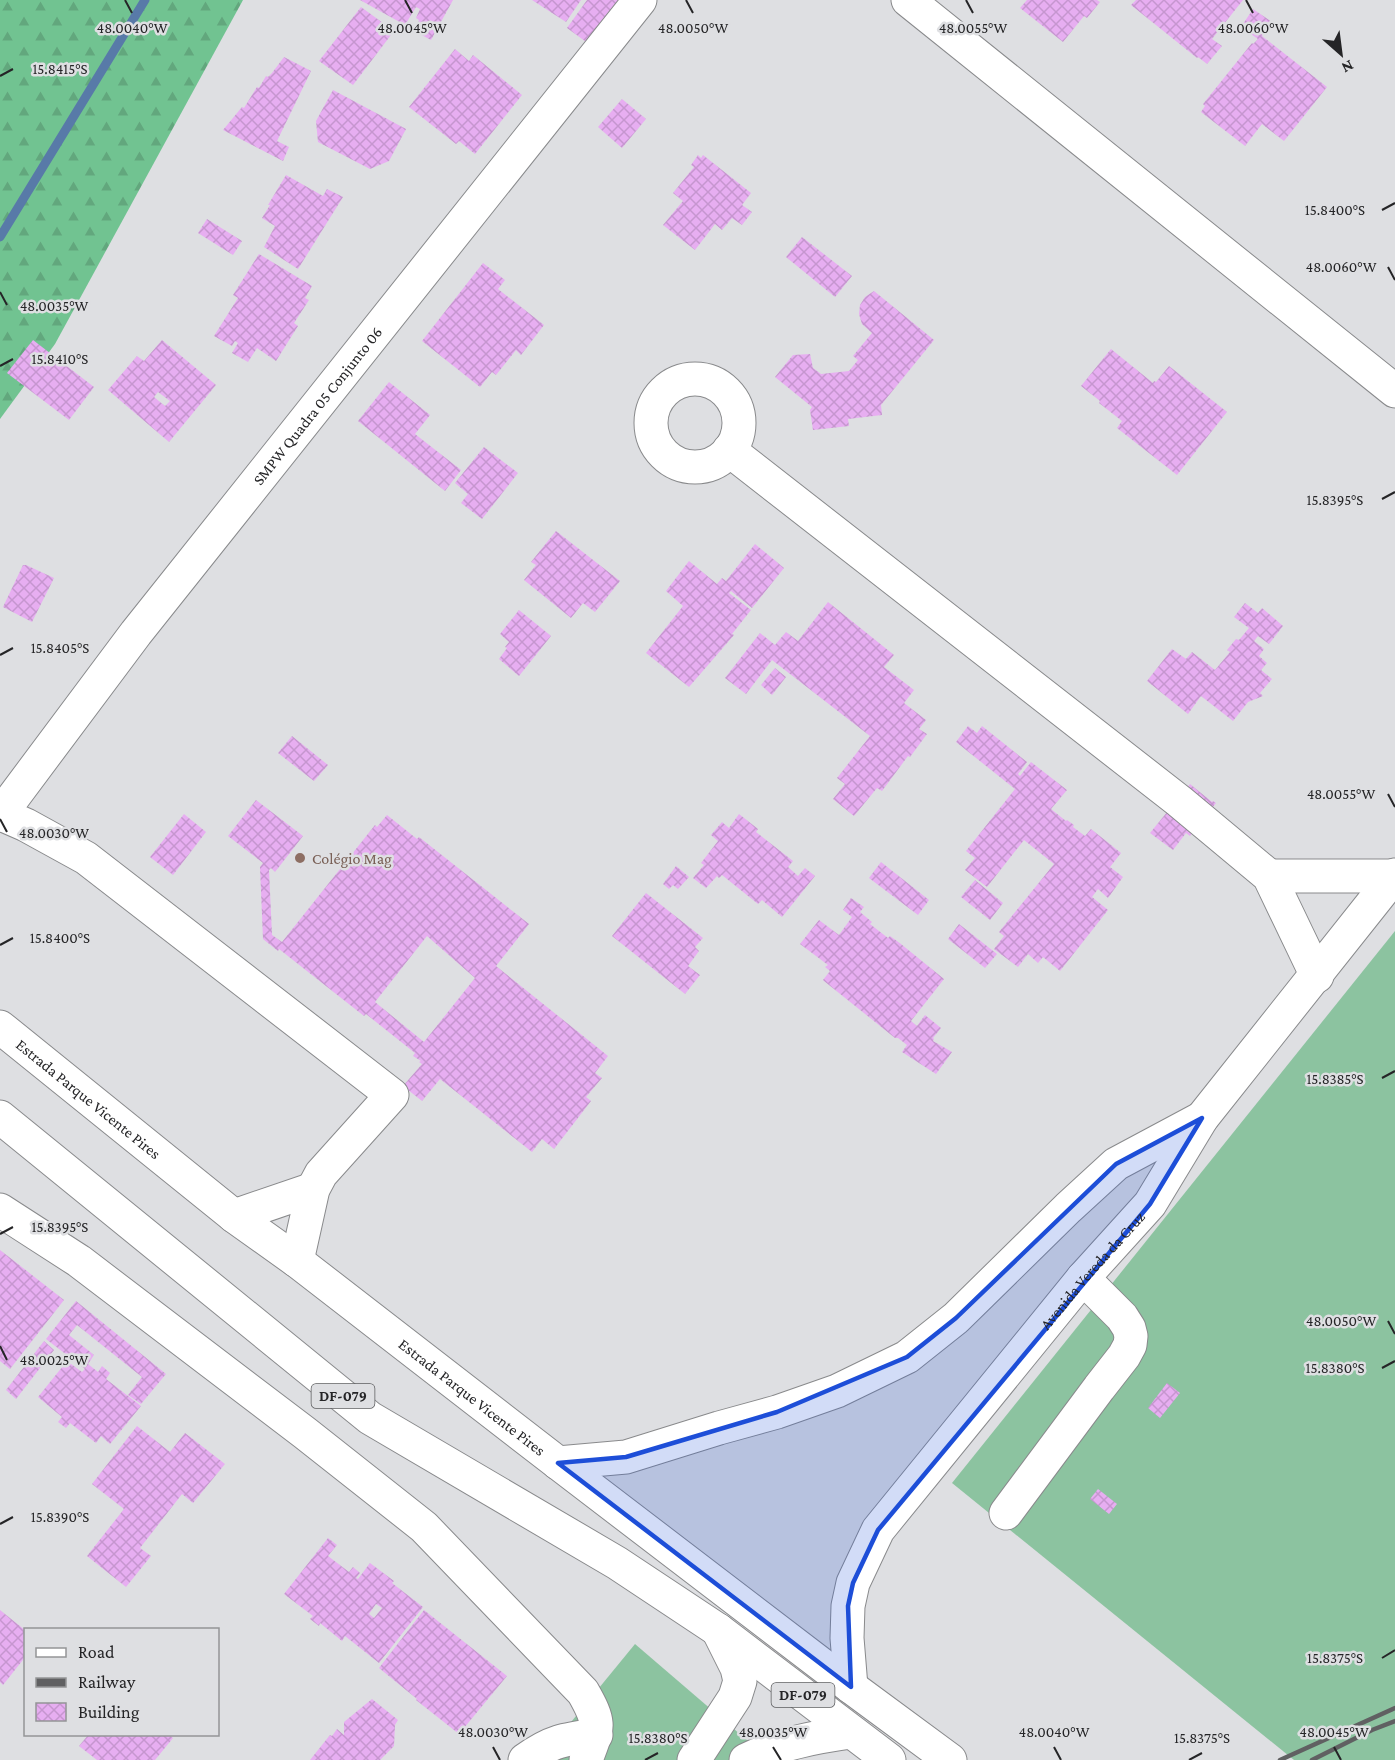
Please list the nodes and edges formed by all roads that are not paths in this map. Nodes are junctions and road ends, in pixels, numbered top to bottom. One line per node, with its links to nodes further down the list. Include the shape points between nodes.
1 (640, 0): 5 (street, SMPW Quadra 05 Conjunto 06, via 150,615)
2 (908, 0): 3 (street)
3 (1395, 391)
4 (729, 450): 4 (street, via 719,460 693,467 667,457 652,435 652,389 697,378 723,388 732,398 739,424); 6 (street, via 1170,794)
5 (0, 814): 12 (street, via 86,858 392,1095 321,1174)
6 (1269, 876): 7 (street); 8 (street)
7 (1395, 876): 8 (street, Avenida Vereda da Cruz)
8 (1317, 976): 11 (street, Avenida Vereda da Cruz)
9 (0, 1027): 14 (street, Estrada Parque Vicente Pires / DF-079)
10 (0, 1117): 19 (street, DF-079, via 370,1418 617,1563)
11 (1202, 1118): 16 (street, Avenida Vereda da Cruz, via 1150,1204); 17 (street, via 1116,1164 956,1318 907,1357 837,1391 777,1412 626,1457)
12 (313, 1189): 14 (street); 15 (street)
13 (0, 1210): 22 (street, via 79,1261 424,1527 583,1692 596,1721)
14 (234, 1216): 15 (street, Estrada Parque Vicente Pires / DF-079)
15 (297, 1261): 17 (street, Estrada Parque Vicente Pires / DF-079)
16 (1083, 1278): 18 (street, via 1122,1317 1129,1328 1130,1345); 20 (street, Avenida Vereda da Cruz, via 878,1530 853,1583 849,1606)
17 (558, 1463): 20 (street, Estrada Parque Vicente Pires / DF-079)
18 (1006, 1513)
19 (718, 1630): 21 (street, DF-079); 24 (street, via 740,1681 735,1697)
20 (851, 1687): 27 (street, Estrada Parque Vicente Pires / DF-079)
21 (850, 1731): 25 (street, via 787,1744); 26 (street, DF-079)
22 (591, 1747): 23 (street, via 566,1739 543,1747)
23 (525, 1760)
24 (694, 1760)
25 (746, 1760)
26 (889, 1760)
27 (950, 1760)

